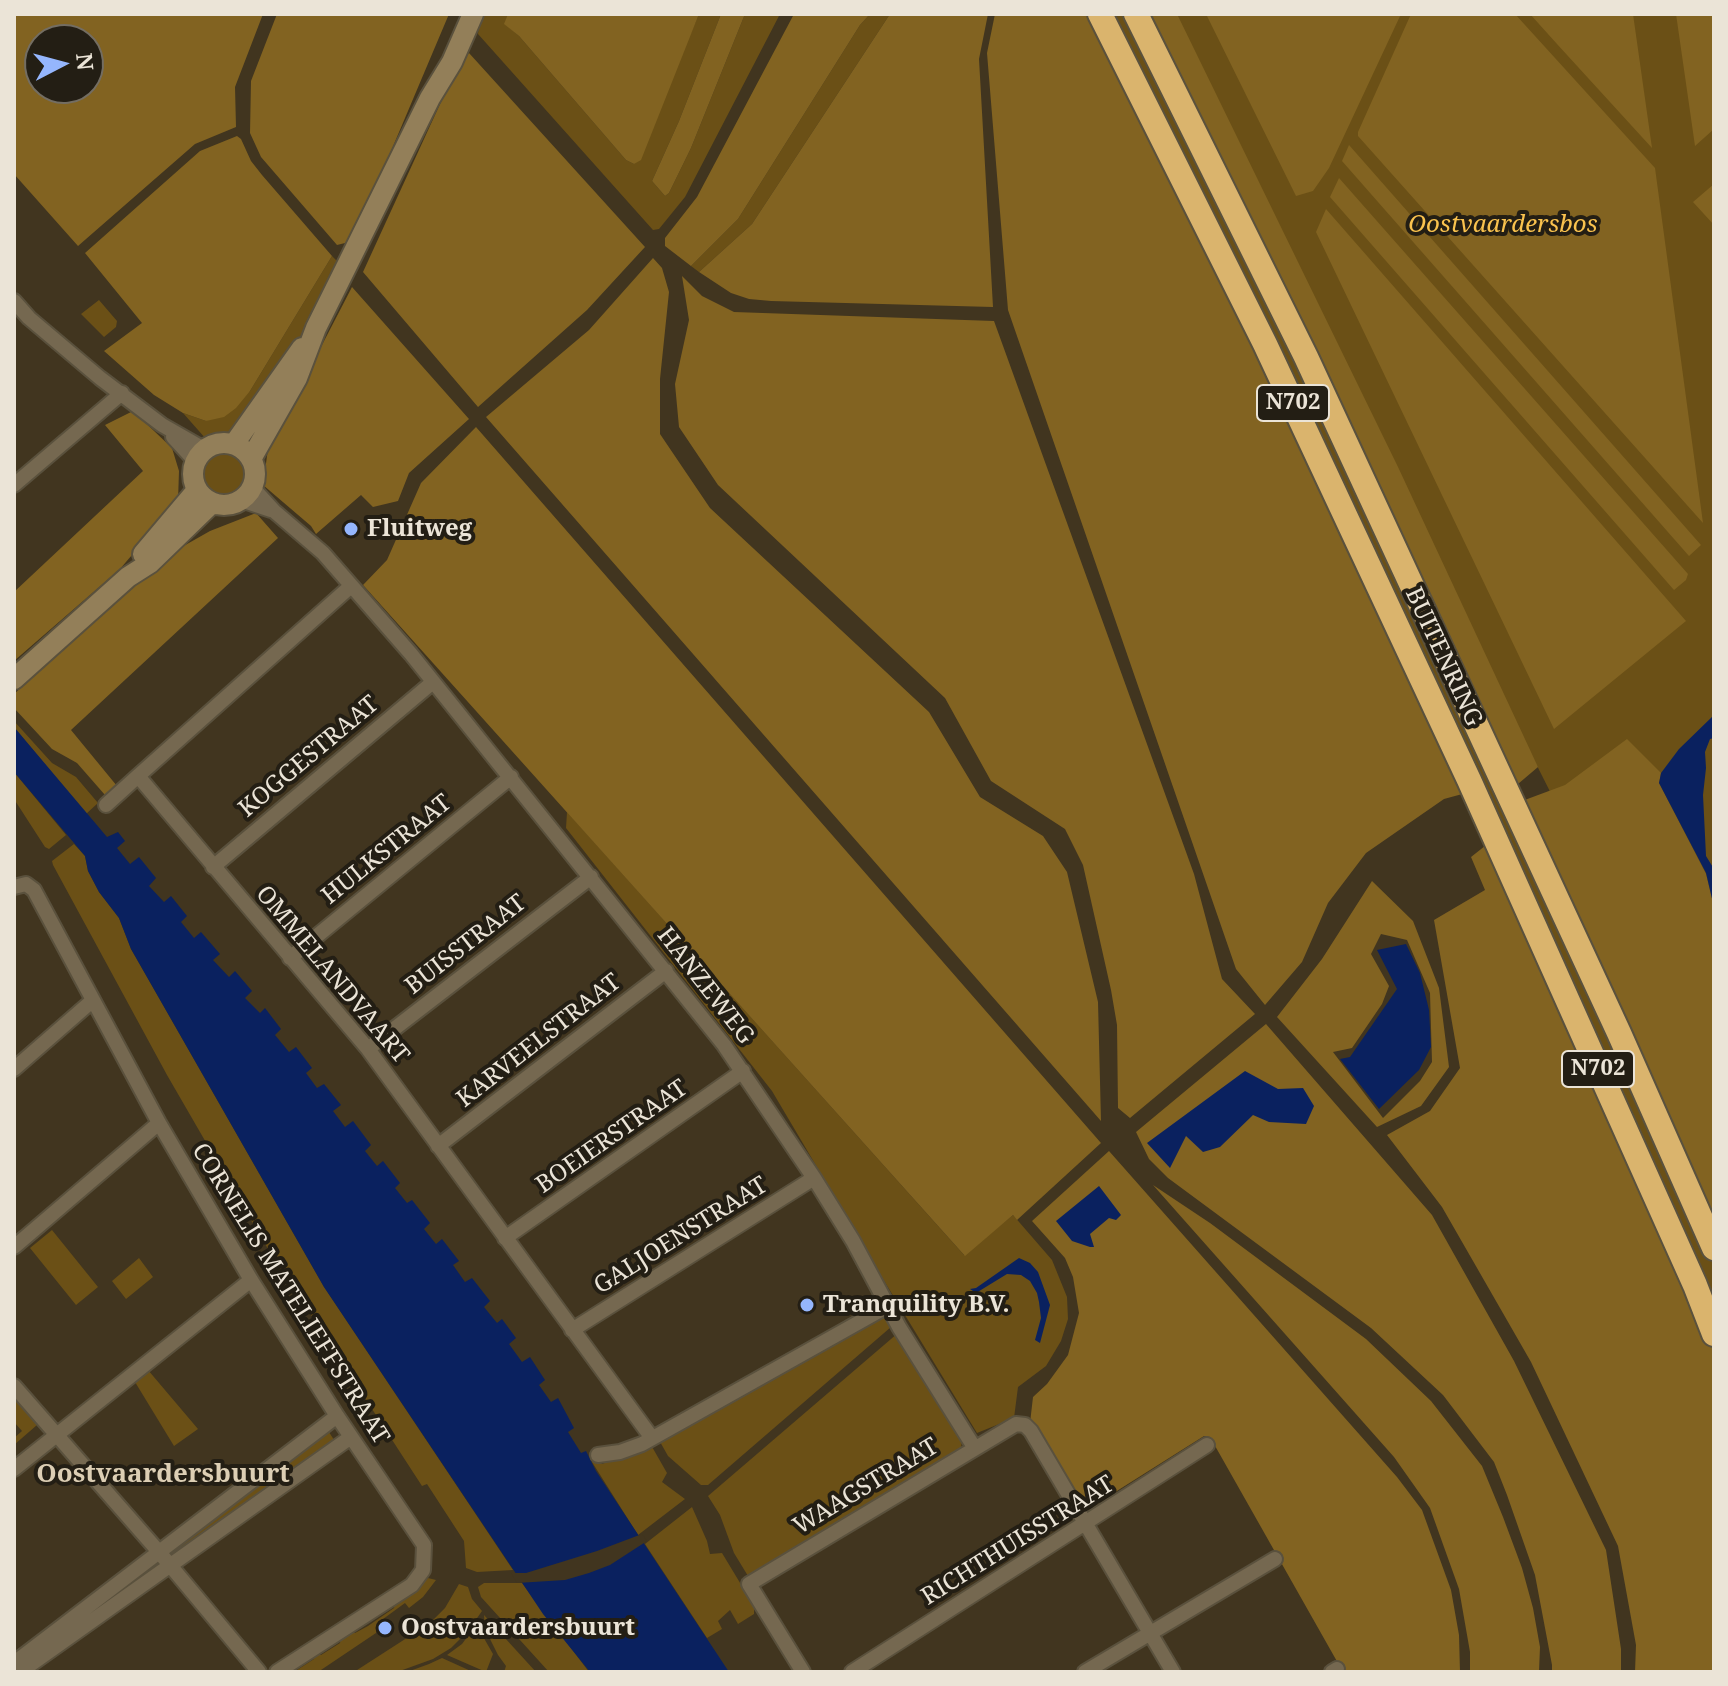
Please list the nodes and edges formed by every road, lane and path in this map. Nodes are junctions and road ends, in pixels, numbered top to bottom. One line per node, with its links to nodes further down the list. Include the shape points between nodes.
1 (460, 14): 5 (main road, via 435,71)
2 (473, 14): 5 (main road)
3 (1100, 14): 39 (highway, BUITENRING / N702, via 1265,344 1473,788)
4 (1136, 14): 35 (highway, BUITENRING / N702, via 1333,414)
5 (430, 98): 7 (main road)
6 (16, 306): 8 (street)
7 (316, 328): 9 (main road); 11 (main road, via 297,378)
8 (122, 393): 10 (street); 12 (street)
9 (234, 444): 10 (main road, via 213,444); 11 (main road)
10 (199, 455): 14 (main road, via 193,481)
11 (251, 459): 13 (main road, via 255,478)
12 (14, 485)
13 (247, 493): 14 (main road, via 232,504); 15 (street, via 306,536)
14 (204, 497): 16 (main road, via 150,563)
15 (351, 586): 17 (street, HANZEWEG); 18 (street)
16 (15, 678)
17 (433, 682): 19 (street, HANZEWEG); 21 (street, KOGGESTRAAT)
18 (138, 776): 20 (street); 21 (street, OMMELANDVAART)
19 (511, 777): 22 (street, HANZEWEG); 24 (street, HULKSTRAAT)
20 (106, 805)
21 (213, 867): 24 (street, OMMELANDVAART)
22 (591, 877): 25 (street, HANZEWEG); 27 (street, BUISSTRAAT)
23 (20, 886): 26 (street, CORNELIS MATELIEFFSTRAAT, via 34,890)
24 (290, 958): 27 (street, OMMELANDVAART)
25 (666, 971): 29 (street, HANZEWEG); 31 (street, KARVEELSTRAAT)
26 (92, 1001): 28 (street); 30 (street, CORNELIS MATELIEFFSTRAAT)
27 (368, 1049): 31 (street, OMMELANDVAART)
28 (14, 1069)
29 (743, 1071): 32 (street, HANZEWEG); 33 (street, BOEIERSTRAAT)
30 (159, 1123): 34 (street); 36 (street, CORNELIS MATELIEFFSTRAAT)
31 (438, 1146): 33 (street, OMMELANDVAART)
32 (814, 1178): 37 (street, HANZEWEG); 38 (street, GALJOENSTRAAT)
33 (505, 1238): 38 (street, OMMELANDVAART)
34 (14, 1247)
35 (1714, 1248)
36 (251, 1280): 41 (street, CORNELIS MATELIEFFSTRAAT); 42 (street)
37 (888, 1306): 44 (street); 46 (street, HANZEWEG)
38 (572, 1330): 44 (street, OMMELANDVAART)
39 (1714, 1334)
40 (14, 1386): 42 (street)
41 (337, 1416): 43 (street, CORNELIS MATELIEFFSTRAAT); 49 (street)
42 (57, 1435): 48 (street); 52 (street)
43 (351, 1437): 50 (street); 59 (street, CORNELIS MATELIEFFSTRAAT, via 420,1536 426,1553 423,1570 412,1585)
44 (652, 1438): 47 (street, via 635,1448)
45 (1207, 1445): 51 (street, RICHTHUISSTRAAT)
46 (974, 1447): 51 (street, WAAGSTRAAT, via 1005,1428 1025,1425); 60 (street, WAAGSTRAAT, via 749,1584)
47 (598, 1455)
48 (14, 1469)
49 (269, 1469): 50 (street); 52 (street)
50 (281, 1487): 54 (street)
51 (1085, 1525): 55 (street); 61 (street, RICHTHUISSTRAAT)
52 (159, 1552): 54 (street); 56 (street)
53 (1275, 1559): 55 (street)
54 (171, 1565): 57 (street); 58 (street)
55 (1149, 1633): 62 (street); 63 (street)
56 (14, 1663)
57 (20, 1672)
58 (259, 1672)
59 (277, 1672)
60 (803, 1672)
61 (852, 1672)
62 (1085, 1672)
63 (1173, 1672)

